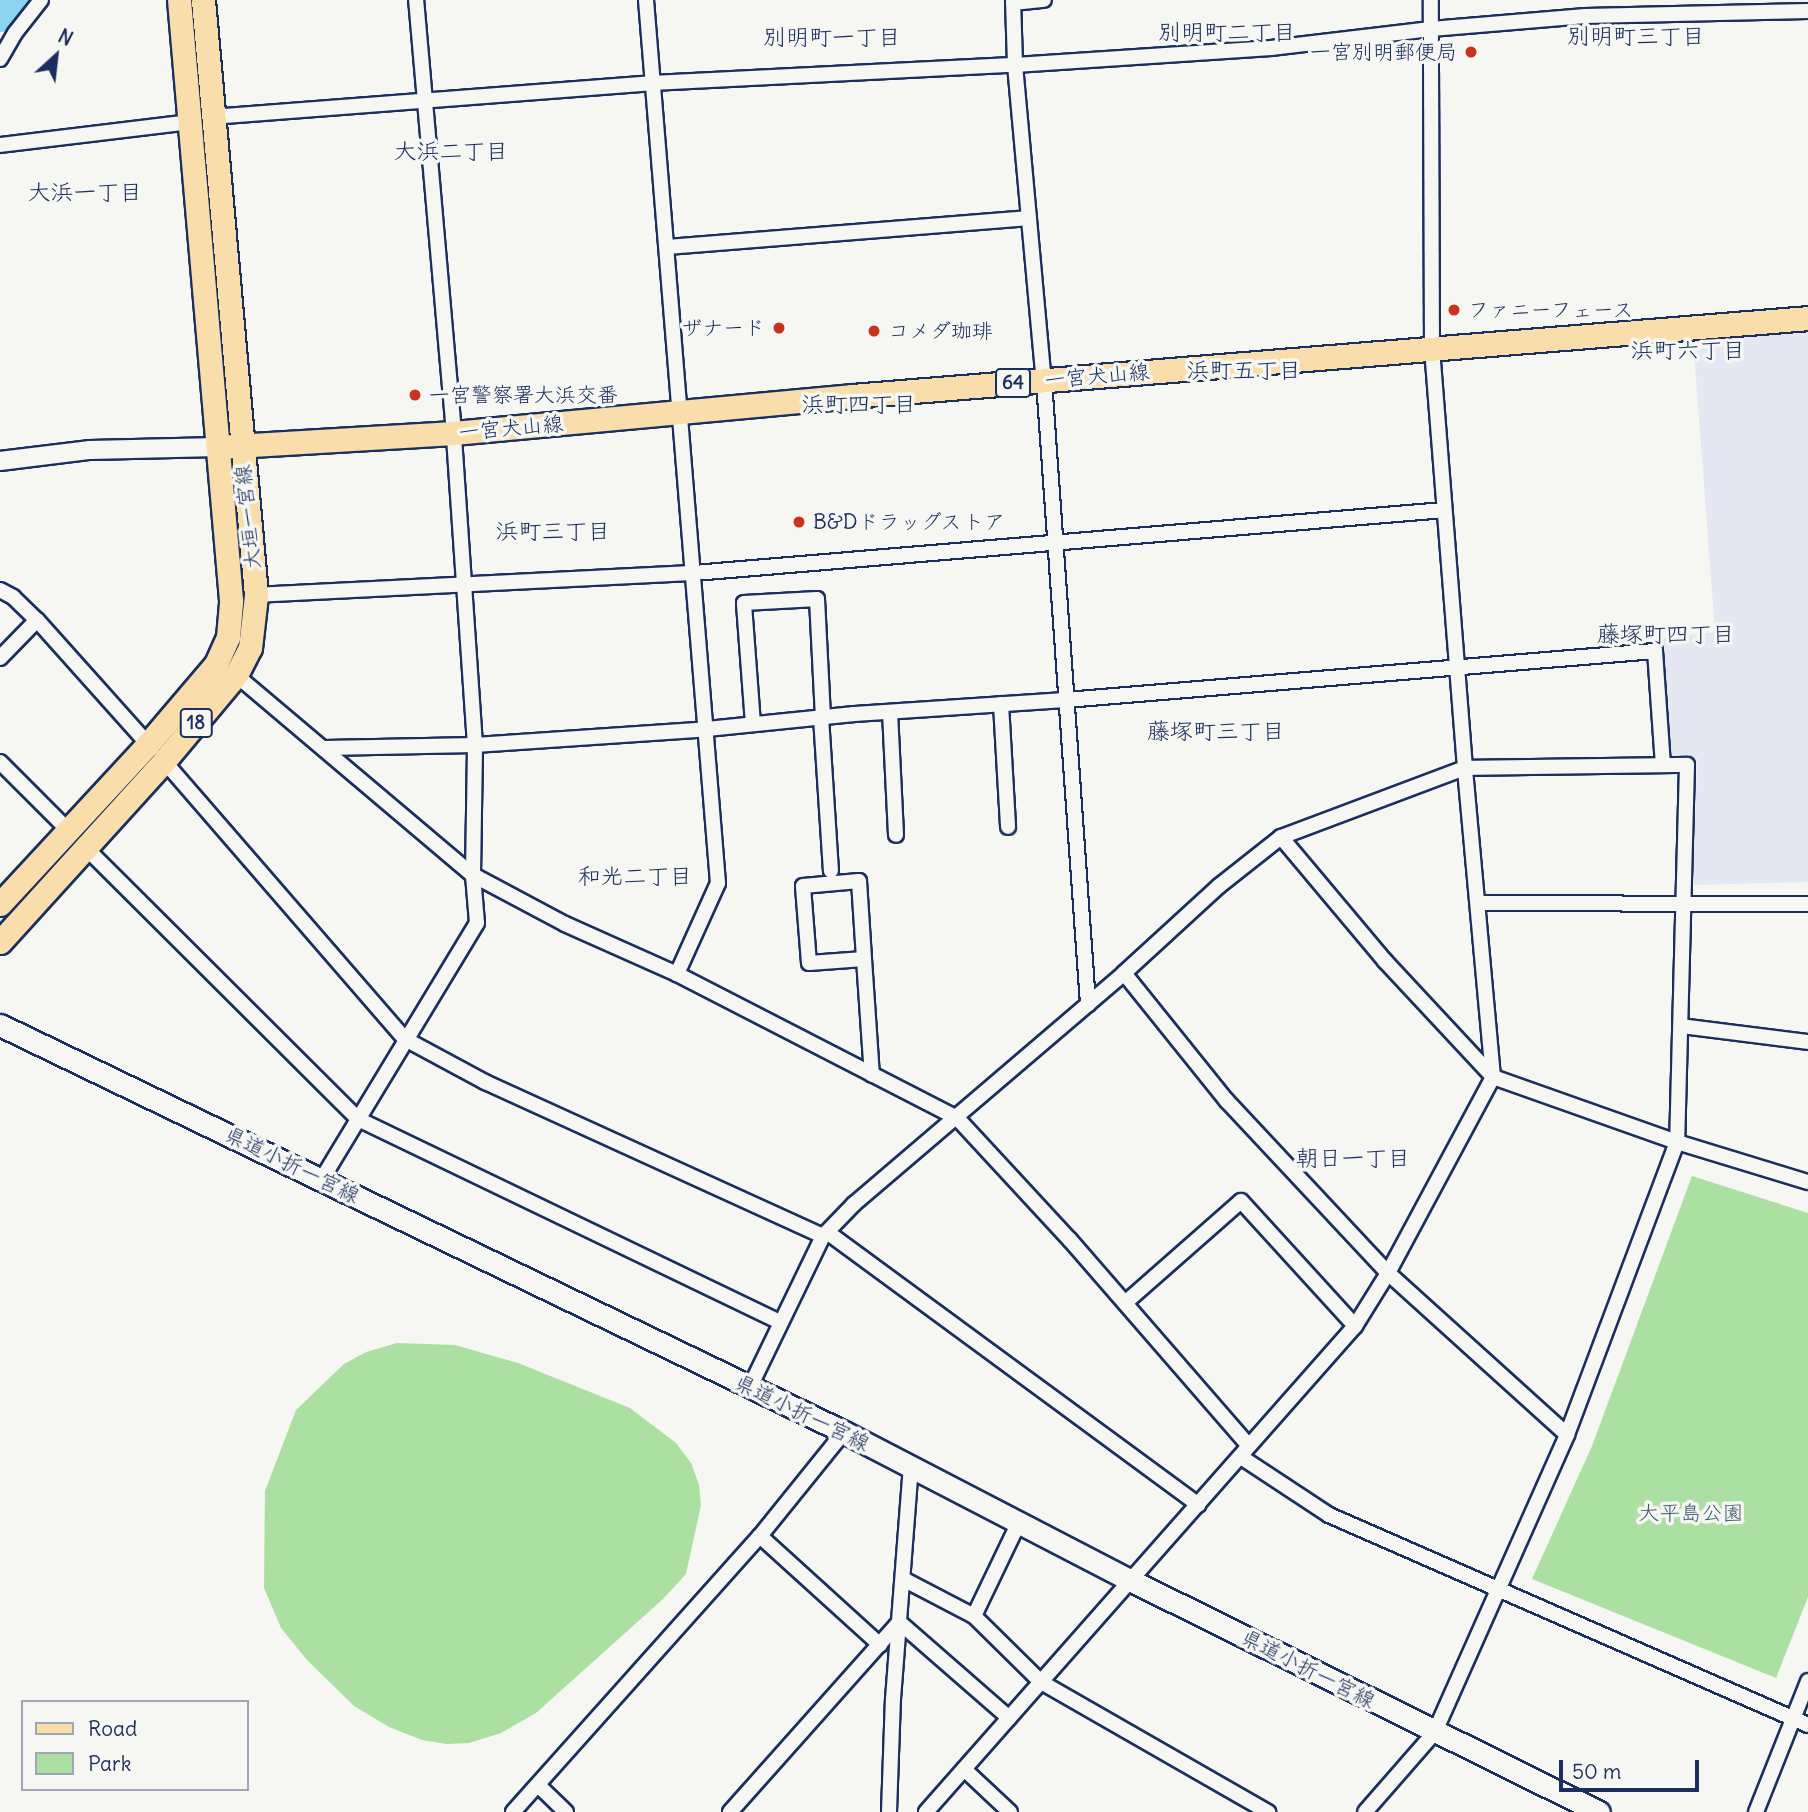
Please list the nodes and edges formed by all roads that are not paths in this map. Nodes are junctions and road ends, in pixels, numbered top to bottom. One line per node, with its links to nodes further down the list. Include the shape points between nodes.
1 (41, 0): 11 (street)
2 (179, 0): 15 (main road, 大垣一宮線 / 18)
3 (203, 0): 15 (main road, 大垣一宮線 / 18)
4 (416, 0): 14 (street)
5 (646, 0): 13 (street)
6 (1044, 0): 8 (street)
7 (1431, 0): 10 (street)
8 (1013, 1): 12 (street)
9 (1808, 11): 10 (street, via 1585,16)
10 (1431, 29): 12 (street, via 1271,48); 20 (street)
11 (0, 59)
12 (1015, 65): 13 (street); 17 (street)
13 (654, 83): 14 (street); 18 (street)
14 (424, 99): 15 (street); 23 (street)
15 (201, 119): 16 (street); 24 (main road, 大垣一宮線 / 18)
16 (0, 145)
17 (1029, 218): 18 (street); 21 (street)
18 (668, 247): 22 (street)
19 (1808, 318): 20 (main road, 一宮犬山線 / 64)
20 (1432, 349): 21 (main road, 一宮犬山線 / 64); 26 (street)
21 (1044, 381): 22 (main road, 一宮犬山線 / 64); 27 (street)
22 (682, 411): 23 (main road, 一宮犬山線 / 64); 28 (street)
23 (454, 433): 24 (main road, 一宮犬山線 / 64); 29 (street)
24 (230, 447): 25 (street, via 90,450); 31 (main road, 大垣一宮線 / 18); 44 (main road, 大垣一宮線 / 18, via 228,637 216,664)
25 (0, 461)
26 (1444, 510): 27 (street); 34 (street)
27 (1053, 544): 28 (street); 36 (street)
28 (694, 573): 29 (street); 41 (street)
29 (463, 583): 31 (street); 42 (street)
30 (0, 590): 32 (street)
31 (256, 595): 35 (main road, 大垣一宮線 / 18, via 250,648)
32 (37, 620): 33 (street); 44 (street)
33 (0, 658)
34 (1458, 666): 36 (street); 46 (street, via 1655,651); 47 (street)
35 (236, 675): 43 (street); 44 (main road, 大垣一宮線 / 18)
36 (1066, 700): 37 (street); 63 (street)
37 (1001, 704): 38 (street); 48 (street)
38 (890, 712): 39 (street); 50 (street)
39 (822, 717): 40 (street); 40 (street, via 817,599 744,603); 53 (street)
40 (753, 724): 41 (street)
41 (708, 729): 42 (street); 62 (street, via 718,883)
42 (475, 745): 43 (street); 54 (street)
43 (325, 748): 54 (street)
44 (156, 753): 49 (main road, 大垣一宮線 / 18); 52 (main road, 大垣一宮線 / 18); 66 (street)
45 (0, 762): 49 (street)
46 (1663, 765): 47 (street); 57 (street, via 1687,765)
47 (1465, 768): 51 (street); 55 (street)
48 (1008, 827)
49 (68, 830): 56 (main road, 大垣一宮線 / 18)
50 (896, 835)
51 (1280, 837): 61 (street); 69 (street, via 1385,961)
52 (86, 848): 59 (main road, 大垣一宮線 / 18); 71 (street)
53 (831, 871)
54 (473, 875): 62 (street, via 565,924); 66 (street, via 477,923)
55 (1478, 903): 57 (street); 69 (street)
56 (0, 904)
57 (1685, 904): 58 (street); 65 (street)
58 (1808, 904)
59 (0, 942)
60 (864, 958): 60 (street, via 859,881 803,886 809,963); 68 (street)
61 (1124, 973): 63 (street); 76 (street, via 1227,1101)
62 (677, 974): 68 (street)
63 (1088, 1004): 70 (street)
64 (0, 1025): 73 (main road, 県道小折一宮線)
65 (1681, 1026): 67 (street); 72 (street)
66 (405, 1039): 71 (street); 75 (street, via 485,1082)
67 (1808, 1042)
68 (872, 1075): 70 (street)
69 (1493, 1077): 72 (street); 76 (street)
70 (957, 1118): 75 (street); 77 (street)
71 (358, 1119): 73 (street); 78 (street)
72 (1677, 1142): 74 (street); 82 (street)
73 (322, 1179): 80 (main road, 県道小折一宮線)
74 (1808, 1182)
75 (825, 1234): 78 (street); 85 (street)
76 (1388, 1273): 79 (street); 82 (street)
77 (1125, 1303): 79 (street, via 1241,1200); 83 (street)
78 (779, 1322): 80 (street)
79 (1355, 1326): 83 (street)
80 (750, 1387): 81 (main road, 県道小折一宮線)
81 (844, 1432): 84 (main road, 県道小折一宮線); 87 (street)
82 (1567, 1435): 90 (street)
83 (1245, 1451): 85 (street); 90 (street, via 1329,1515)
84 (911, 1466): 86 (main road, 県道小折一宮線); 88 (street)
85 (1198, 1505): 89 (street)
86 (1019, 1522): 89 (main road, 県道小折一宮線); 91 (street)
87 (760, 1536): 93 (street); 101 (street)
88 (903, 1579): 91 (street); 92 (street)
89 (1130, 1580): 95 (street); 99 (main road, 県道小折一宮線)
90 (1500, 1589): 97 (street); 99 (street)
91 (974, 1616): 95 (street)
92 (900, 1622): 93 (street); 96 (street); 105 (street)
93 (880, 1645): 104 (street)
94 (1808, 1681): 97 (street)
95 (1041, 1682): 96 (street); 108 (street)
96 (1009, 1718): 100 (street)
97 (1793, 1719): 98 (street); 111 (street)
98 (1808, 1725)
99 (1435, 1732): 109 (street); 110 (main road, 県道小折一宮線)
100 (964, 1769): 106 (street); 107 (street)
101 (538, 1785): 102 (street); 103 (street)
102 (513, 1812)
103 (566, 1812)
104 (730, 1812)
105 (888, 1812)
106 (926, 1812)
107 (1010, 1812)
108 (1268, 1812)
109 (1365, 1812)
110 (1599, 1812)
111 (1756, 1812)

